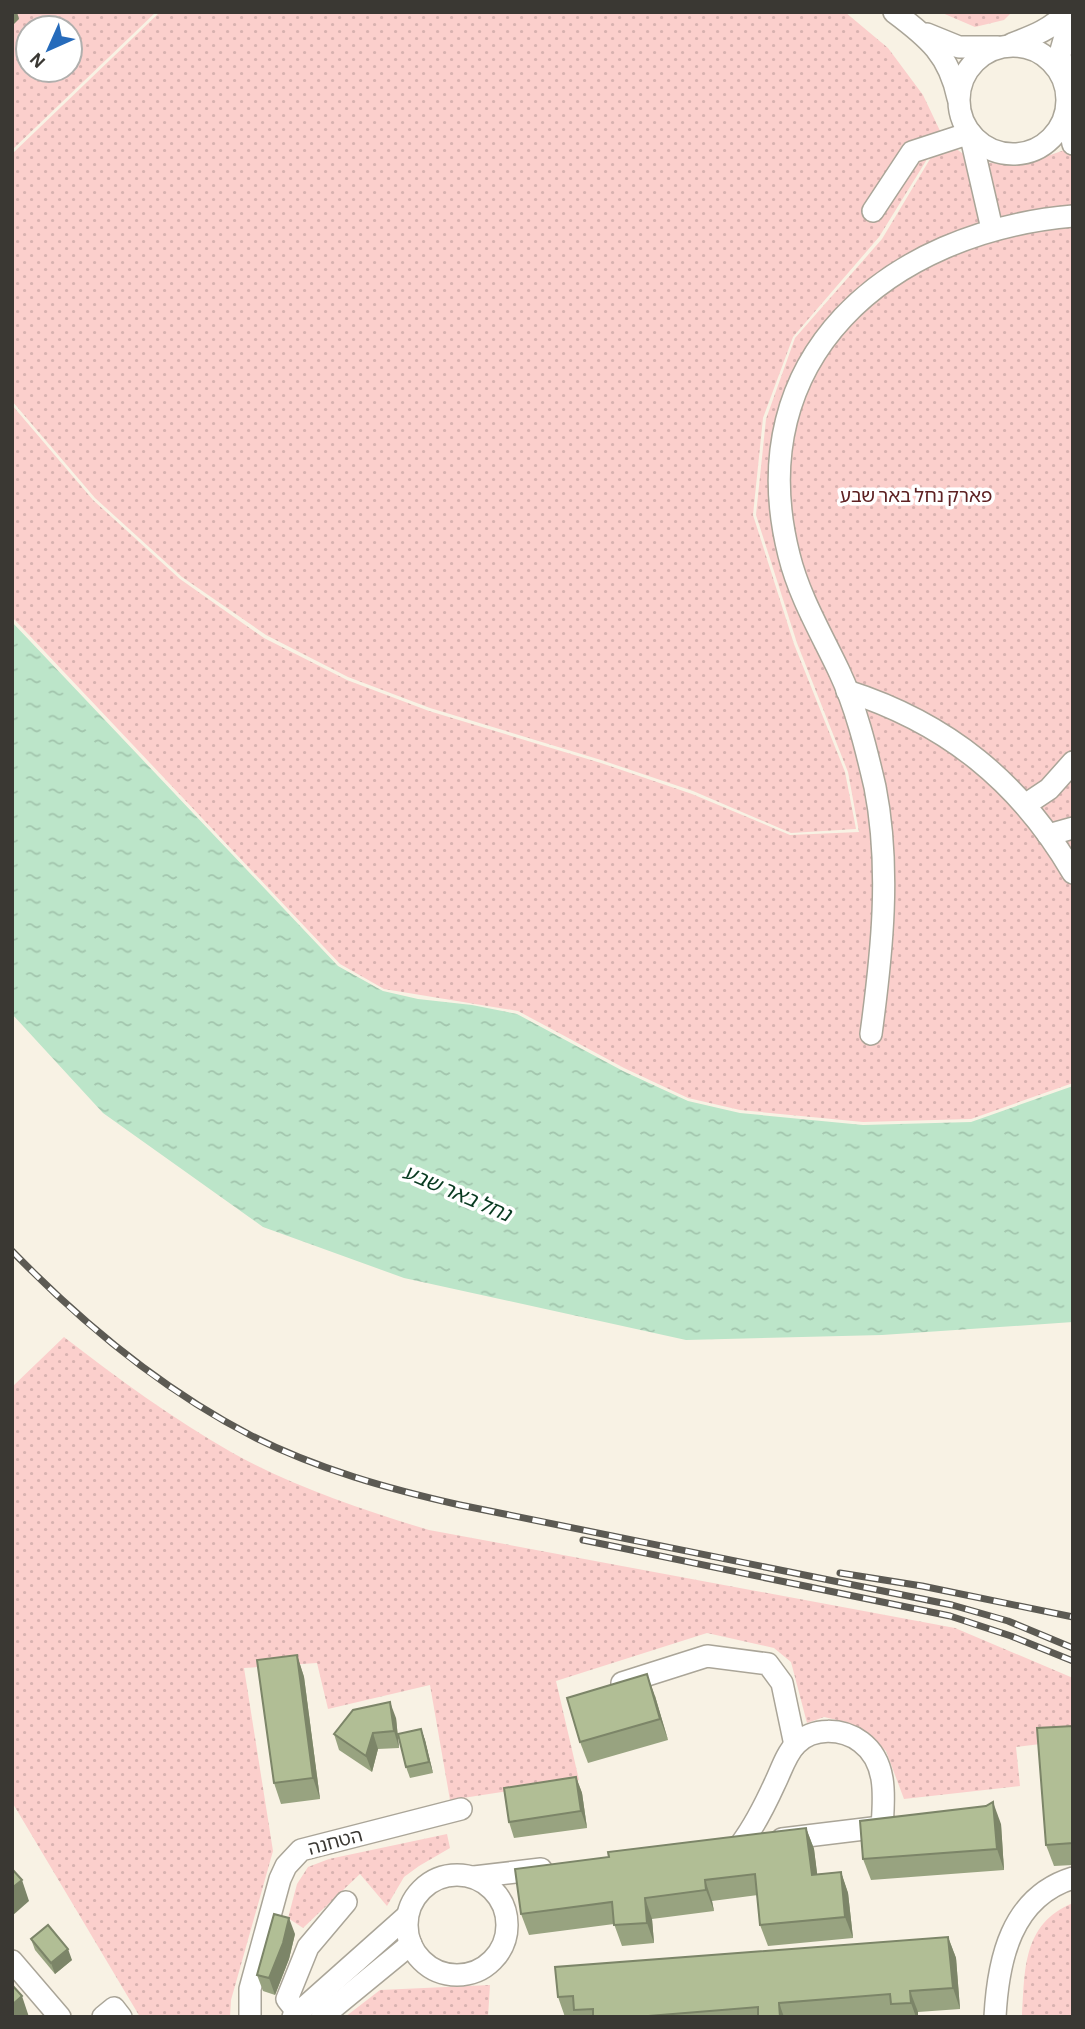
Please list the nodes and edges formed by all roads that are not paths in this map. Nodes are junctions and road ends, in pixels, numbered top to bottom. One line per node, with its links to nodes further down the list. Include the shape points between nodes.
1 (894, 12): 3 (street)
2 (1069, 12): 4 (street, via 1039,34); 5 (street, via 1060,54)
3 (919, 30): 4 (street, via 958,47); 6 (street, via 945,60)
4 (1005, 46): 5 (street, via 1042,53); 6 (street, via 983,54 970,66)
5 (1063, 76): 7 (street)
6 (959, 100): 8 (street)
7 (1070, 114): 8 (street, via 1048,142 1033,151 999,152); 9 (street)
8 (970, 133): 10 (street, via 912,152); 12 (street)
9 (1073, 144)
10 (873, 211)
11 (1073, 216): 12 (street)
12 (992, 229): 13 (street, via 929,253 883,280 836,324 814,354 793,398 781,447 779,500 789,555 809,613)
13 (847, 691): 15 (street, via 898,709 955,741); 19 (street, via 875,790 883,863 882,932)
14 (1073, 762): 15 (street, via 1049,789)
15 (1025, 805): 17 (street)
16 (1073, 828): 17 (street)
17 (1048, 835): 18 (street)
18 (1073, 873)
19 (871, 1034)
20 (607, 1688): 21 (street, via 707,1656 768,1664 782,1684)
21 (795, 1745): 24 (street, via 823,1731 861,1742 878,1763 882,1777); 25 (street, via 756,1824)
22 (461, 1809): 38 (street, הטחנה, via 301,1850 280,1879 250,1989)
23 (909, 1824): 24 (street)
24 (882, 1827): 25 (street)
25 (741, 1844): 26 (street)
26 (714, 1848)
27 (568, 1866): 28 (street)
28 (474, 1877): 31 (street, via 451,1874 435,1879 419,1891); 32 (street, via 495,1891 505,1906 508,1931 494,1960 475,1972 453,1975 436,1971 420,1959)
29 (1073, 1878): 40 (street, via 1049,1887 1018,1920 1001,1960)
30 (346, 1902): 34 (street, via 308,1947 287,1999)
31 (407, 1916): 32 (street); 34 (street)
32 (411, 1944): 39 (street)
33 (12, 1961): 35 (street)
34 (295, 2015)
35 (60, 2017)
36 (103, 2017): 37 (street, via 114,2008)
37 (121, 2017)
38 (250, 2017)
39 (322, 2017)
40 (995, 2017)

